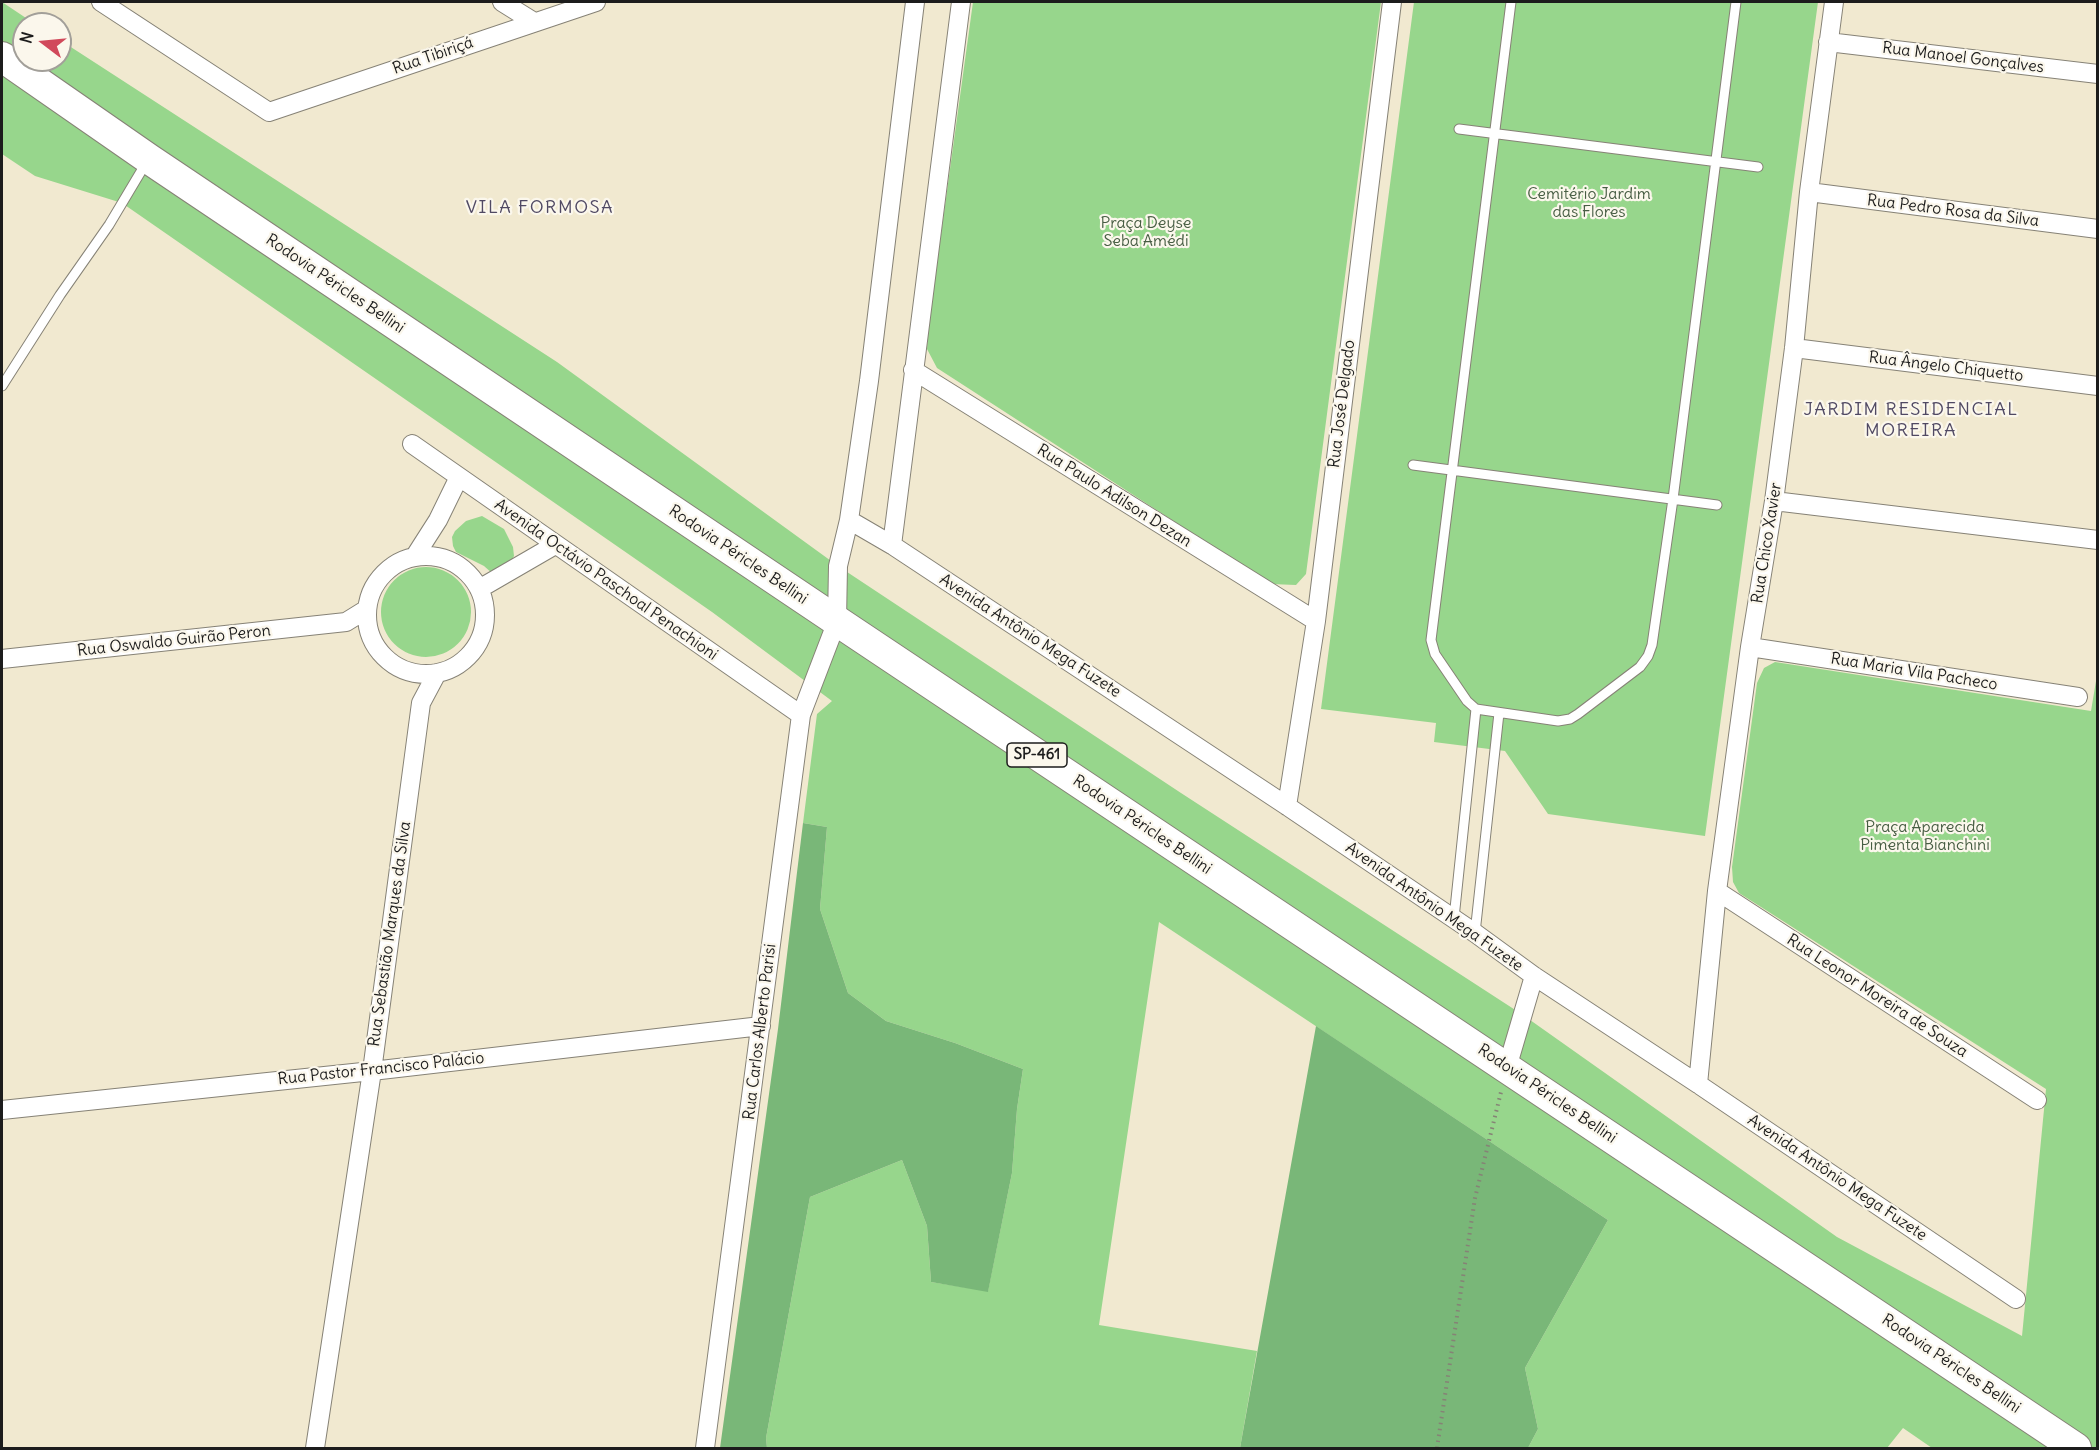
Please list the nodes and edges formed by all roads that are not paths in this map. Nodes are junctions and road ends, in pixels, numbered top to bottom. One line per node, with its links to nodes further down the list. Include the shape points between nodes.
1 (101, 2): 10 (street, Rua Tibiriçá, via 269,112)
2 (502, 2): 10 (street)
3 (596, 2): 10 (street, Rua Tibiriçá)
4 (915, 2): 32 (street)
5 (961, 2): 22 (street)
6 (1392, 2): 40 (street, Rua José Delgado)
7 (1511, 2): 15 (lane)
8 (1736, 2): 17 (lane)
9 (1834, 2): 11 (street, Rua Chico Xavier)
10 (534, 22)
11 (1828, 42): 13 (street, Rua Manoel Gonçalves); 19 (street, Rua Chico Xavier)
12 (2, 57): 16 (main road, Rodovia Péricles Bellini / SP-461)
13 (2097, 74)
14 (1459, 129): 15 (lane)
15 (1494, 134): 17 (lane); 27 (lane)
16 (149, 159): 23 (lane); 39 (main road, Rodovia Péricles Bellini / SP-461)
17 (1715, 161): 18 (lane); 29 (lane)
18 (1758, 167)
19 (1809, 192): 20 (street, Rua Pedro Rosa da Silva); 21 (street, Rua Chico Xavier)
20 (2097, 230)
21 (1794, 348): 24 (street, Rua Ângelo Chiquetto); 30 (street, Rua Chico Xavier)
22 (913, 370): 35 (street); 40 (street, Rua Paulo Adilson Dezan)
23 (2, 386)
24 (2097, 386)
25 (412, 444): 28 (street, Avenida Octávio Paschoal Penachioni)
26 (1413, 465): 27 (lane)
27 (1452, 470): 29 (lane); 49 (lane, via 1431,648)
28 (459, 477): 34 (street, Avenida Octávio Paschoal Penachioni); 36 (street)
29 (1673, 499): 31 (lane); 50 (lane, via 1652,645 1640,667 1570,718 1558,721)
30 (1774, 501): 33 (street); 43 (street, Rua Chico Xavier)
31 (1717, 505)
32 (849, 520): 35 (street, Avenida Antônio Mega Fuzete); 39 (street, via 838,566)
33 (2097, 540)
34 (555, 545): 37 (street); 51 (street, Avenida Octávio Paschoal Penachioni)
35 (892, 545): 52 (street, Avenida Antônio Mega Fuzete)
36 (415, 556): 37 (street, via 453,562 468,573); 38 (street, via 392,566 374,585)
37 (479, 589): 46 (street, via 485,610 483,632 473,651 457,665)
38 (367, 609): 41 (street, Rua Oswaldo Guirão Peron); 42 (street)
39 (837, 621): 51 (street, Rua Carlos Alberto Parisi); 58 (main road, Rodovia Péricles Bellini / SP-461)
40 (1316, 621): 52 (street, Rua José Delgado)
41 (346, 622): 42 (street); 44 (street, Rua Oswaldo Guirão Peron)
42 (370, 634): 45 (street, via 385,658)
43 (1750, 647): 47 (street, Rua Maria Vila Pacheco); 53 (street, Rua Chico Xavier)
44 (2, 659)
45 (409, 672): 46 (street); 48 (street, Rua Sebastião Marques da Silva)
46 (437, 673): 48 (street, Rua Sebastião Marques da Silva)
47 (2078, 697)
48 (421, 703): 59 (street, Rua Sebastião Marques da Silva)
49 (1476, 709): 50 (lane); 54 (lane)
50 (1499, 713): 55 (lane)
51 (801, 714): 57 (street, Rua Carlos Alberto Parisi)
52 (1287, 806): 54 (street, Avenida Antônio Mega Fuzete)
53 (1717, 891): 60 (street, Rua Chico Xavier); 61 (street, Rua Leonor Moreira de Souza)
54 (1454, 919): 55 (street, Avenida Antônio Mega Fuzete)
55 (1475, 933): 56 (street, Avenida Antônio Mega Fuzete)
56 (1534, 976): 58 (street); 60 (street, Avenida Antônio Mega Fuzete)
57 (761, 1026): 59 (street, Rua Pastor Francisco Palácio); 65 (street, Rua Carlos Alberto Parisi)
58 (1508, 1068): 66 (main road, Rodovia Péricles Bellini / SP-461)
59 (372, 1071): 62 (street, Rua Pastor Francisco Palácio); 64 (street, Rua Sebastião Marques da Silva)
60 (1698, 1084): 63 (street, Avenida Antônio Mega Fuzete)
61 (2037, 1100)
62 (2, 1110)
63 (2016, 1299)
64 (315, 1449)
65 (705, 1449)
66 (2076, 1449)

